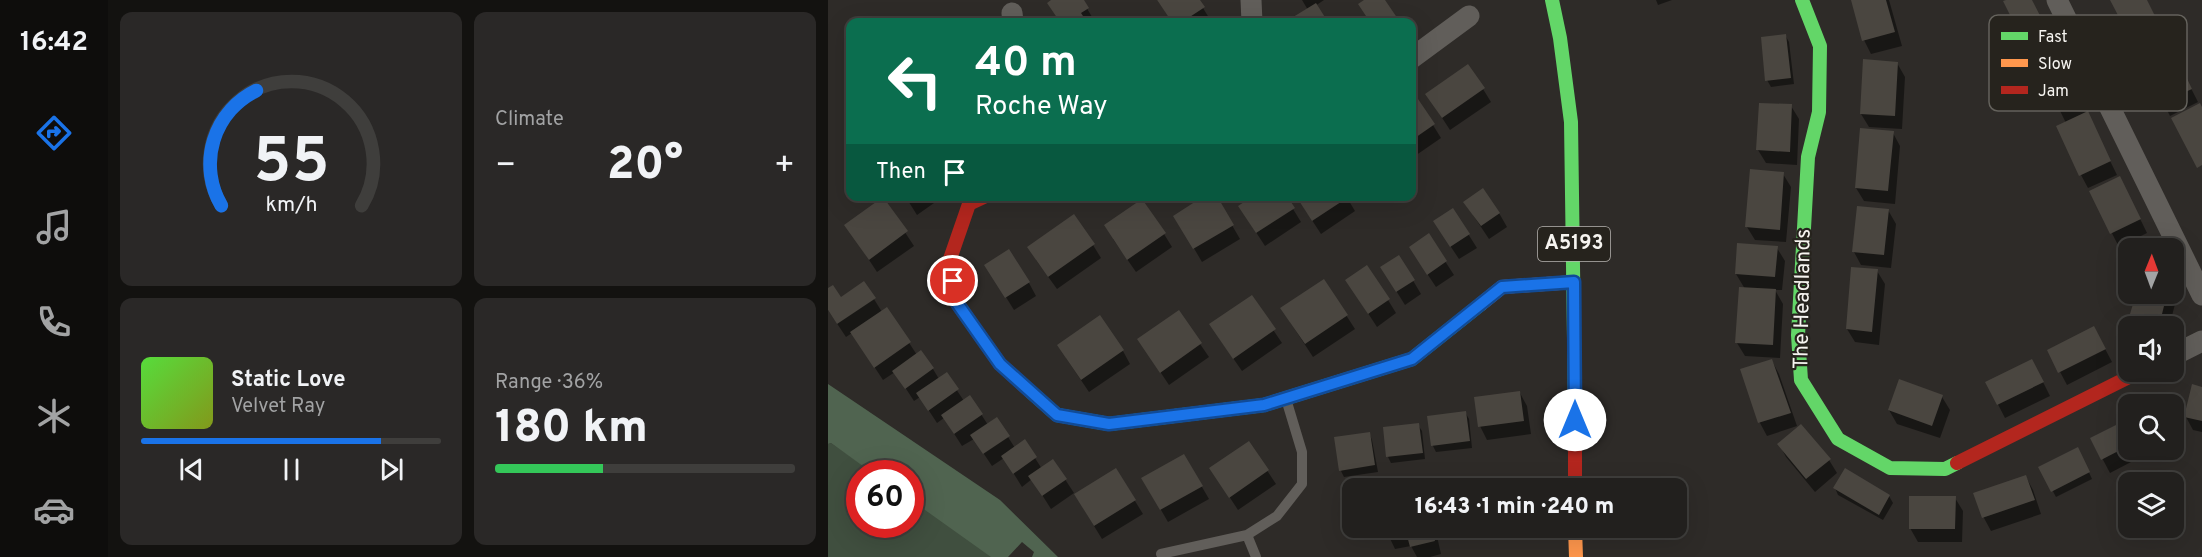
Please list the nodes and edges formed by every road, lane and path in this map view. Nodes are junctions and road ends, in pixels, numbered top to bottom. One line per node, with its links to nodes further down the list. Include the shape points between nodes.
1 (1251, 0): 7 (street)
2 (1552, 0): 11 (street, A5193, via 1571,122)
3 (1802, 0): 15 (street, The Headlands, via 1820,46 1819,112 1808,157 1798,334 1801,380 1838,440 1890,468 1946,469)
4 (2057, 0): 5 (street)
5 (2064, 15)
6 (1469, 16): 8 (street)
7 (1252, 18)
8 (1416, 55)
9 (2112, 111): 12 (street)
10 (975, 201): 16 (street, via 969,204 950,259 957,303 1000,364 1057,415 1109,424 1264,405)
11 (1574, 282): 16 (street, via 1502,287 1412,359); 17 (street, A5193)
12 (2202, 295)
13 (2202, 341): 14 (street)
14 (2184, 350)
15 (2119, 382)
16 (1286, 398): 18 (lane, via 1302,452 1302,484 1277,516)
17 (1575, 478)
18 (1248, 536): 20 (lane); 21 (lane)
19 (1575, 538): 22 (street)
20 (1161, 554)
21 (1256, 557)
22 (1576, 557)

